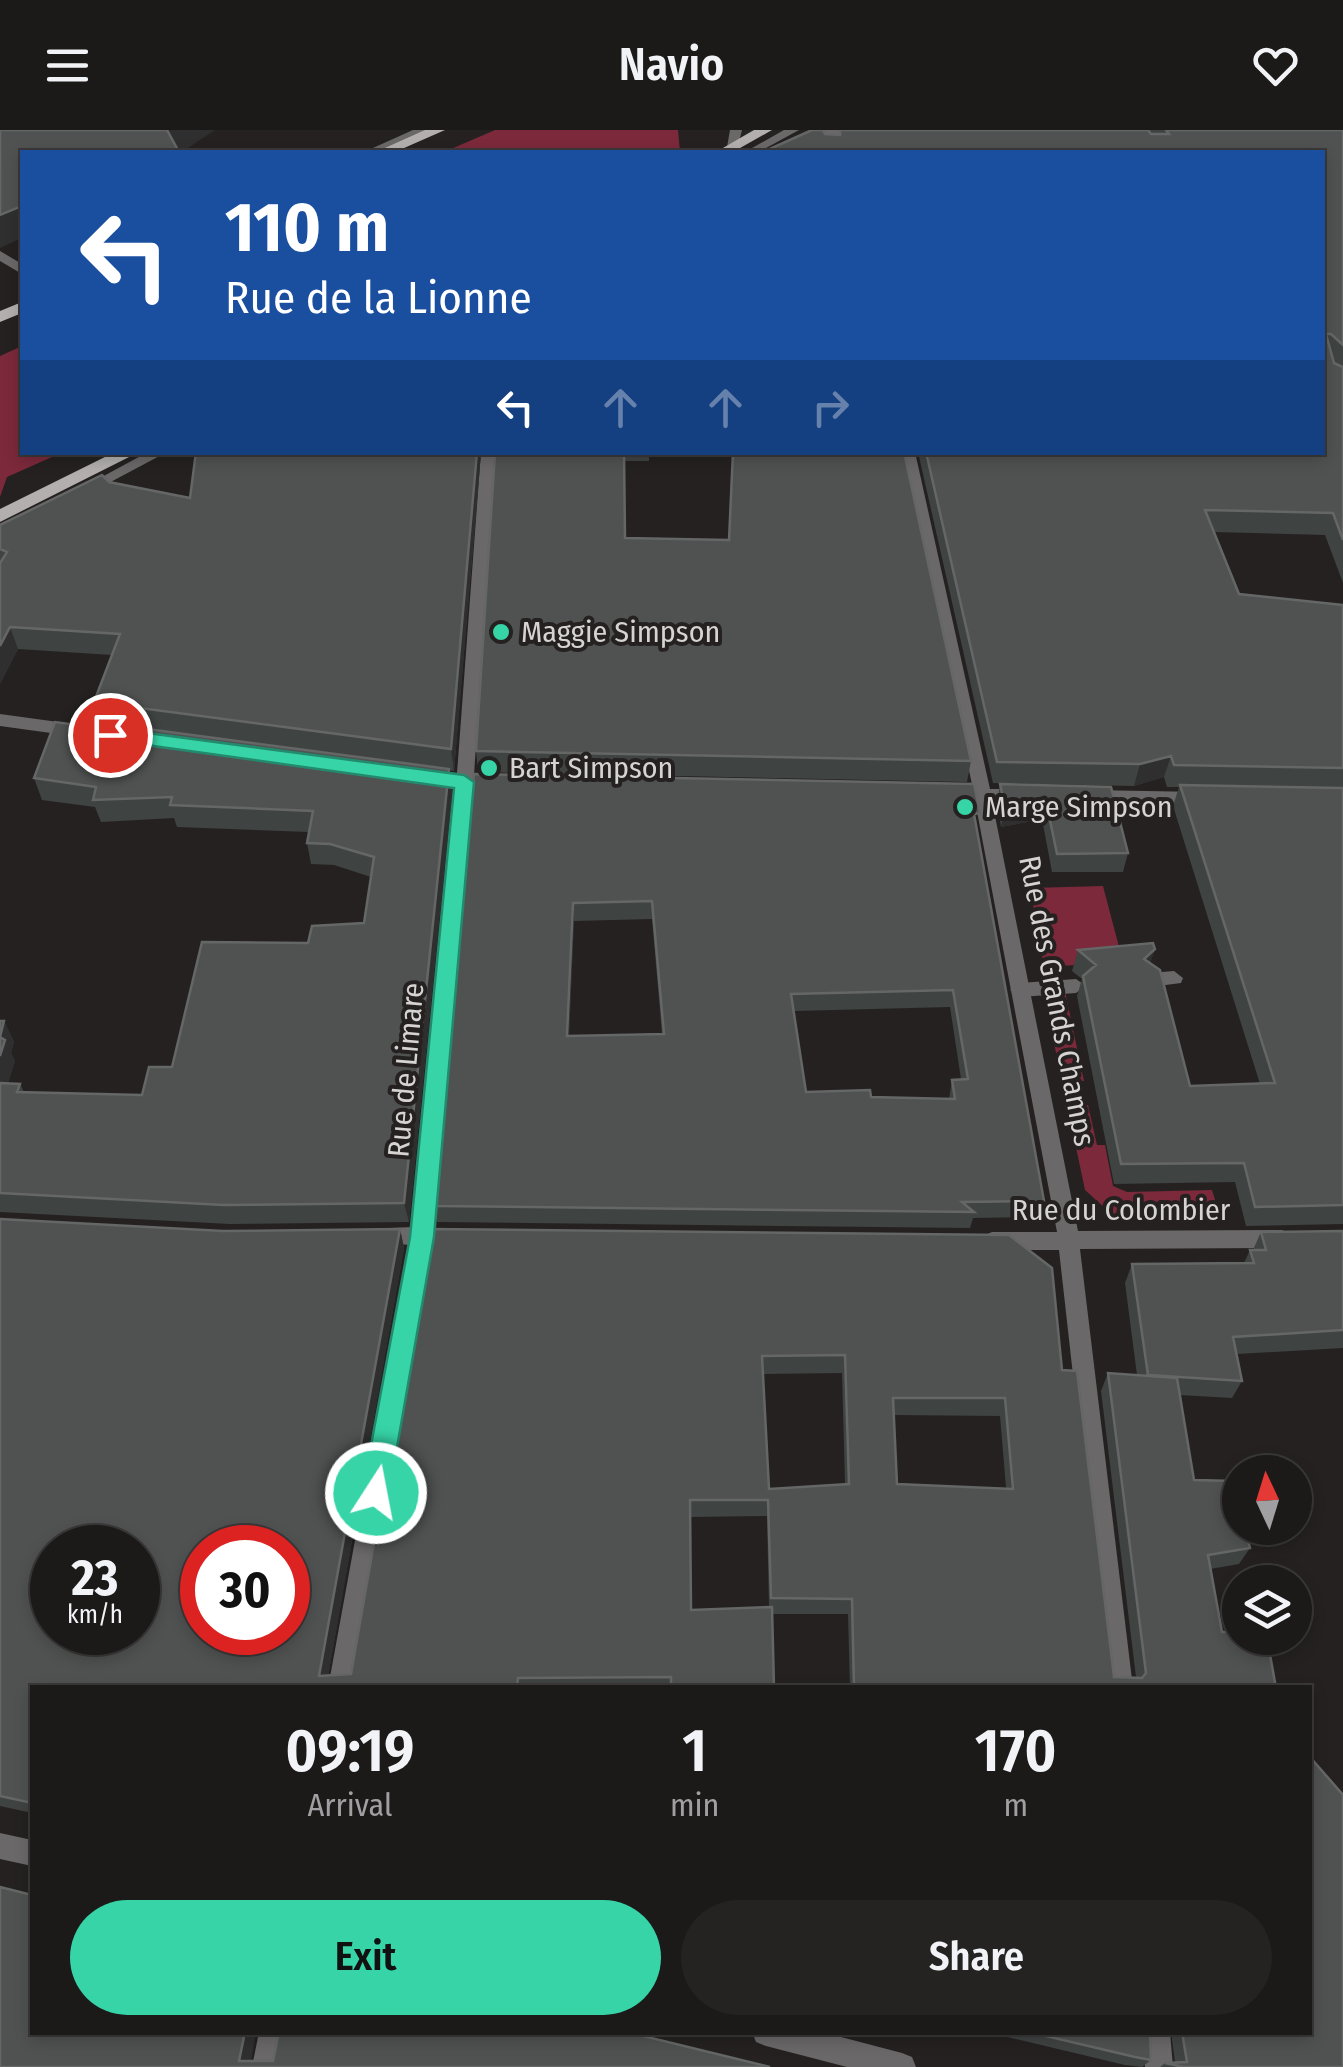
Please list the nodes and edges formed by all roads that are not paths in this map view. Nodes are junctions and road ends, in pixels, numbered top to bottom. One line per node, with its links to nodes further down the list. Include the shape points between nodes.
1 (423, 130): 8 (street)
2 (438, 130): 9 (main road)
3 (736, 130): 10 (street)
4 (765, 130): 10 (main road)
5 (794, 130): 11 (street)
6 (871, 130): 7 (street)
7 (825, 136)
8 (375, 150)
9 (388, 150)
10 (728, 150)
11 (754, 150)
12 (124, 455): 16 (main road)
13 (154, 455): 17 (street)
14 (488, 455): 21 (street, Rue de Limare)
15 (909, 455): 24 (street, Rue des Grands Champs)
16 (0, 516)
17 (0, 531)
18 (0, 720): 19 (street)
19 (96, 733)
20 (403, 774): 21 (street)
21 (464, 782): 22 (street); 33 (street, Rue de Limare)
22 (524, 784)
23 (922, 794): 24 (street)
24 (983, 795): 25 (street); 31 (street, Rue des Grands Champs)
25 (1038, 796)
26 (1077, 796): 27 (street)
27 (1212, 798)
28 (1174, 978): 29 (street)
29 (1150, 980)
30 (1076, 986): 31 (street)
31 (1020, 990): 37 (street, Rue des Grands Champs)
32 (356, 1235): 33 (street)
33 (422, 1237): 34 (street); 38 (street, Rue de Limare)
34 (482, 1237)
35 (1305, 1238): 37 (street, Rue du Colombier)
36 (976, 1240): 37 (street, Rue du Colombier)
37 (1070, 1241): 39 (street, Rue des Grands Champs)
38 (341, 1685)
39 (1121, 1685)
40 (0, 1846): 41 (street)
41 (30, 1853)
42 (272, 2035): 45 (street)
43 (778, 2035): 46 (street)
44 (1156, 2035): 47 (street)
45 (266, 2067)
46 (902, 2067)
47 (1160, 2067)

